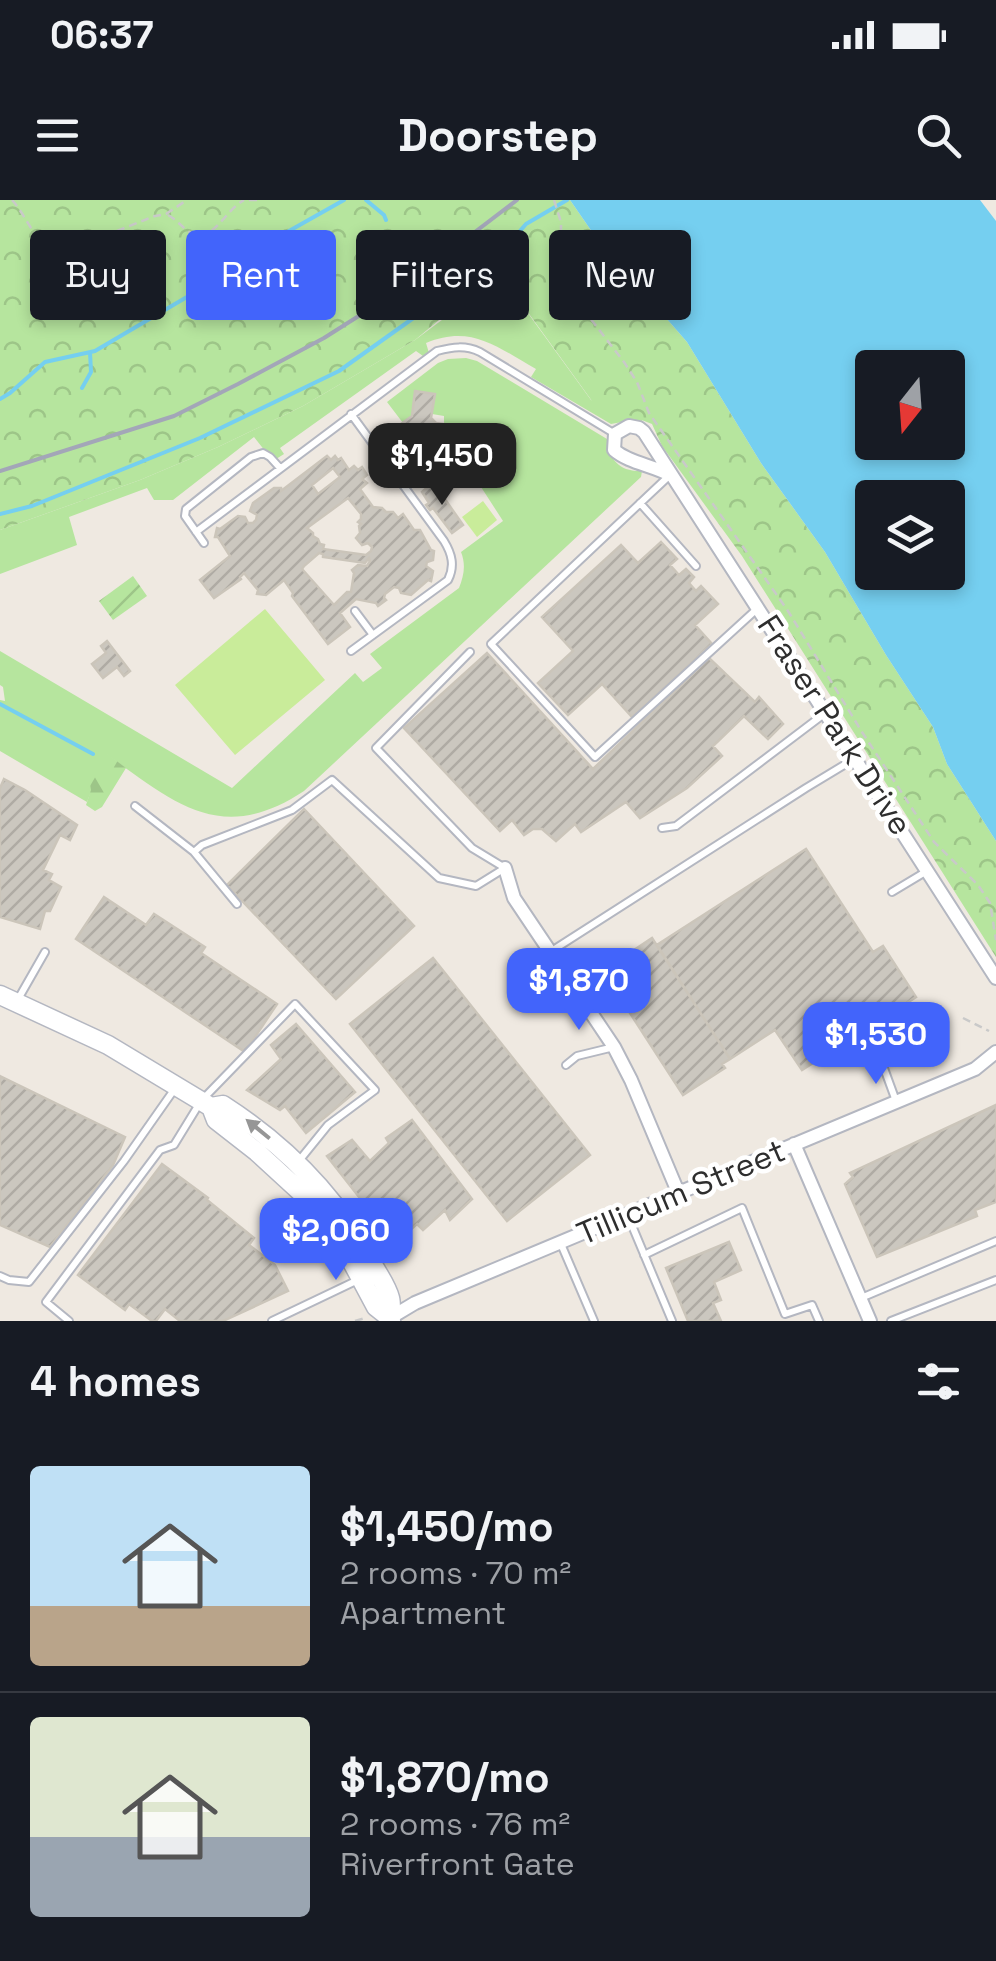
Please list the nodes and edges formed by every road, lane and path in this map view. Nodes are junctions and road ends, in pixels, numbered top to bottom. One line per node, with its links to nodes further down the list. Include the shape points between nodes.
1 (12, 200): 6 (path, via 36,236 56,248)
2 (187, 200): 6 (path)
3 (246, 200): 4 (path); 6 (path, via 202,236)
4 (257, 200)
5 (554, 200): 29 (path, via 566,287 624,362 648,413 788,611 934,842 978,885 990,904)
6 (166, 214)
7 (351, 414): 8 (lane, via 437,351 468,347); 9 (lane); 17 (lane, via 452,561 448,580)
8 (615, 434): 10 (street, via 614,450 625,459); 10 (street, Fraser Park Drive, via 639,428)
9 (280, 468): 12 (lane); 12 (lane, via 262,453 251,457 186,508)
10 (670, 475): 11 (lane); 15 (street, Fraser Park Drive)
11 (640, 503): 14 (lane); 15 (lane, via 491,644 595,757)
12 (196, 532): 13 (lane)
13 (204, 543)
14 (696, 566)
15 (759, 607): 20 (street, Fraser Park Drive)
16 (356, 611): 17 (lane)
17 (373, 635): 18 (lane)
18 (351, 652)
19 (470, 652): 25 (lane, via 376,748 472,848)
20 (825, 714): 21 (street, Fraser Park Drive); 23 (lane, via 676,826)
21 (856, 758): 26 (street, Fraser Park Drive); 31 (lane)
22 (135, 806): 24 (lane)
23 (662, 828)
24 (194, 852): 25 (lane, via 292,810 332,780 438,878 476,886); 28 (lane)
25 (505, 868): 31 (street, via 514,898)
26 (928, 870): 27 (lane); 32 (street, Fraser Park Drive)
27 (892, 892)
28 (237, 904)
29 (996, 940)
30 (45, 952): 33 (lane)
31 (550, 952): 36 (street)
32 (996, 978)
33 (8, 999): 40 (street)
34 (962, 1018): 35 (path)
35 (989, 1031)
36 (614, 1047): 39 (lane, via 577,1056); 45 (street)
37 (996, 1052): 41 (street, Tillicum Street, via 975,1069)
38 (880, 1060): 41 (lane)
39 (566, 1066)
40 (177, 1086): 42 (street); 50 (lane, via 29,1282)
41 (896, 1102): 43 (street, Tillicum Street)
42 (206, 1104): 44 (street, one-way to 42, via 223,1104); 44 (lane, via 295,1004 375,1090 328,1125); 51 (street, via 305,1196); 56 (lane, via 174,1145 160,1150 46,1302)
43 (794, 1144): 45 (street, Tillicum Street); 53 (street)
44 (297, 1163): 55 (street, via 356,1234 391,1300)
45 (678, 1192): 46 (street, Tillicum Street)
46 (627, 1214): 48 (street, Tillicum Street); 49 (lane)
47 (996, 1241): 53 (lane)
48 (560, 1243): 55 (street, Tillicum Street, via 415,1303); 59 (lane)
49 (644, 1255): 60 (lane); 61 (lane, via 742,1208 786,1314 812,1305)
50 (0, 1276)
51 (361, 1278): 55 (street); 57 (lane)
52 (996, 1280): 63 (lane)
53 (860, 1298): 62 (street)
54 (365, 1318): 58 (path)
55 (390, 1320)
56 (69, 1321)
57 (272, 1321)
58 (355, 1321)
59 (594, 1321)
60 (672, 1321)
61 (820, 1321)
62 (870, 1321)
63 (891, 1321)

